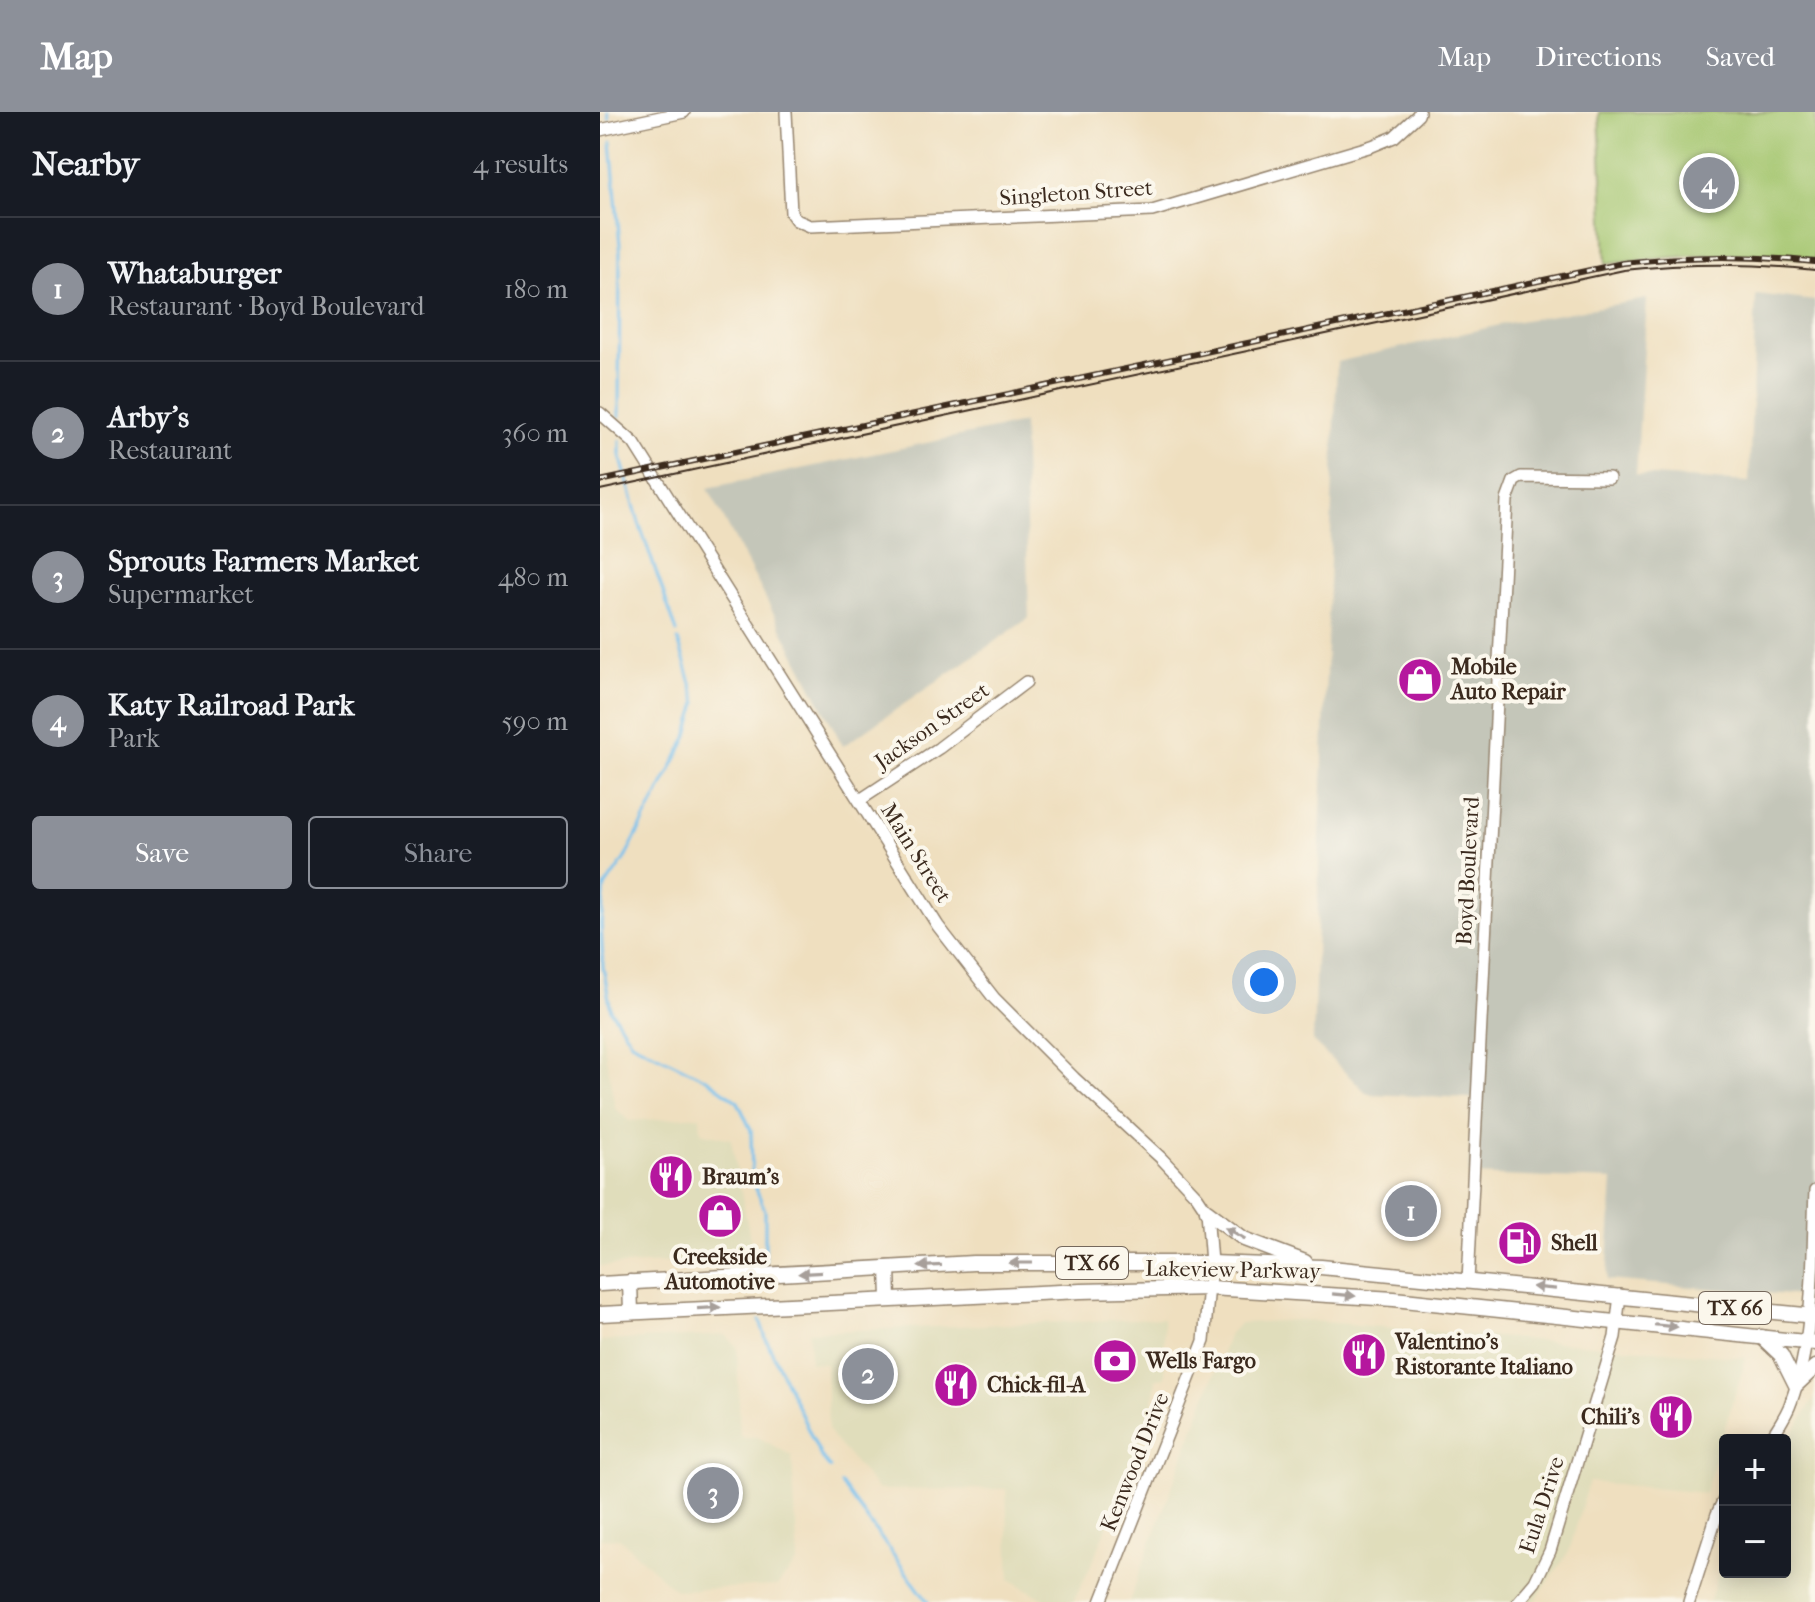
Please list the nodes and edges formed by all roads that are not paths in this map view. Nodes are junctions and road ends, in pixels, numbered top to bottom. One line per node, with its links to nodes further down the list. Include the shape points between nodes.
1 (684, 112): 4 (street)
2 (786, 112): 3 (street, Singleton Street, via 791,213 810,226 1152,211 1372,146 1394,137)
3 (1419, 112)
4 (600, 130)
5 (600, 413): 8 (street, Main Street, via 634,443)
6 (1609, 478): 15 (street, Boyd Boulevard, via 1530,476 1514,481 1507,500)
7 (1026, 682): 8 (street, Jackson Street)
8 (860, 800): 10 (street, Main Street, via 938,926 994,998 1161,1158)
9 (1815, 1191): 24 (street)
10 (1207, 1211): 11 (street); 12 (main road, one-way to 10, via 1244,1239)
11 (1211, 1263): 12 (main road, Lakeview Parkway / TX 66); 13 (main road, Lakeview Parkway / TX 66, one-way to 13); 17 (street)
12 (1321, 1267): 15 (main road, Lakeview Parkway / TX 66)
13 (888, 1268): 14 (main road, Lakeview Parkway / TX 66, one-way to 14); 19 (main road)
14 (630, 1282): 16 (main road, Lakeview Parkway / TX 66); 22 (main road)
15 (1468, 1282): 18 (main road, Lakeview Parkway / TX 66, one-way to 15); 20 (main road); 21 (main road)
16 (600, 1284)
17 (1210, 1288): 19 (main road, Lakeview Parkway / TX 66); 20 (main road, Lakeview Parkway / TX 66, one-way to 20); 32 (street, Kenwood Drive, via 1204,1341)
18 (1620, 1295): 24 (main road, Lakeview Parkway / TX 66); 25 (street, Eula Drive)
19 (889, 1299): 22 (main road, Lakeview Parkway / TX 66, one-way to 19)
20 (1459, 1306): 21 (main road, Lakeview Parkway / TX 66)
21 (1478, 1308): 25 (main road, Lakeview Parkway / TX 66)
22 (631, 1312): 23 (main road, Lakeview Parkway / TX 66)
23 (600, 1314)
24 (1812, 1316): 27 (street)
25 (1618, 1321): 26 (main road, Lakeview Parkway / TX 66, one-way to 26); 33 (street, Eula Drive, via 1550,1551)
26 (1762, 1337): 27 (main road, Lakeview Parkway / TX 66); 29 (main road, via 1781,1355)
27 (1810, 1342): 29 (street)
28 (1815, 1367): 29 (main road)
29 (1796, 1385): 30 (street)
30 (1773, 1434)
31 (1721, 1506): 34 (street)
32 (1101, 1602)
33 (1518, 1602)
34 (1689, 1602)

